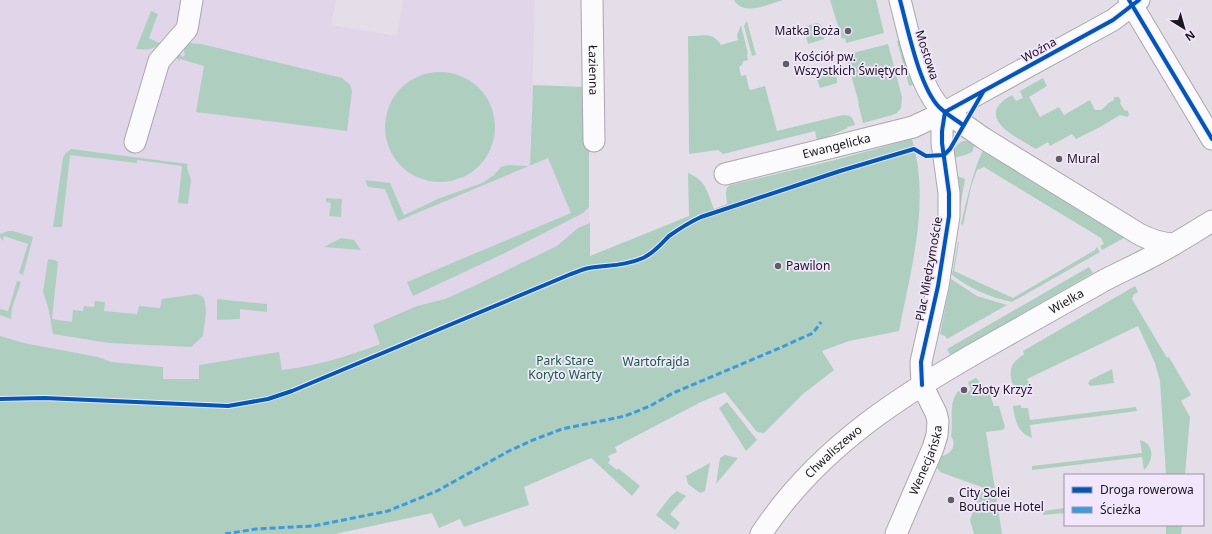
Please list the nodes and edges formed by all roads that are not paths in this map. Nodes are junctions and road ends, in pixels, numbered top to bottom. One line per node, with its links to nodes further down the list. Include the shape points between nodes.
1 (192, 0): 8 (street, via 187,29 160,61)
2 (592, 0): 7 (street, Łazienna)
3 (900, 0): 5 (street, Mostowa, via 922,80 933,100)
4 (1134, 2): 5 (street, Woźna, via 1113,20); 6 (street)
5 (945, 112): 9 (street, Ewangelicka, via 913,128); 11 (street, Mostowa, via 1138,234 1162,244); 12 (street, Plac Międzymoście, via 942,143 949,192 949,216 938,286 921,362)
6 (1212, 139)
7 (594, 141)
8 (135, 142)
9 (725, 174)
10 (1212, 221): 11 (street, Wielka)
11 (1174, 244): 12 (street, Wielka, via 1104,280)
12 (922, 385): 13 (street, Chwaliszewo, via 888,407 824,458 794,490); 14 (street, Wenecjańska, via 936,413 937,435)
13 (761, 534)
14 (896, 534)

